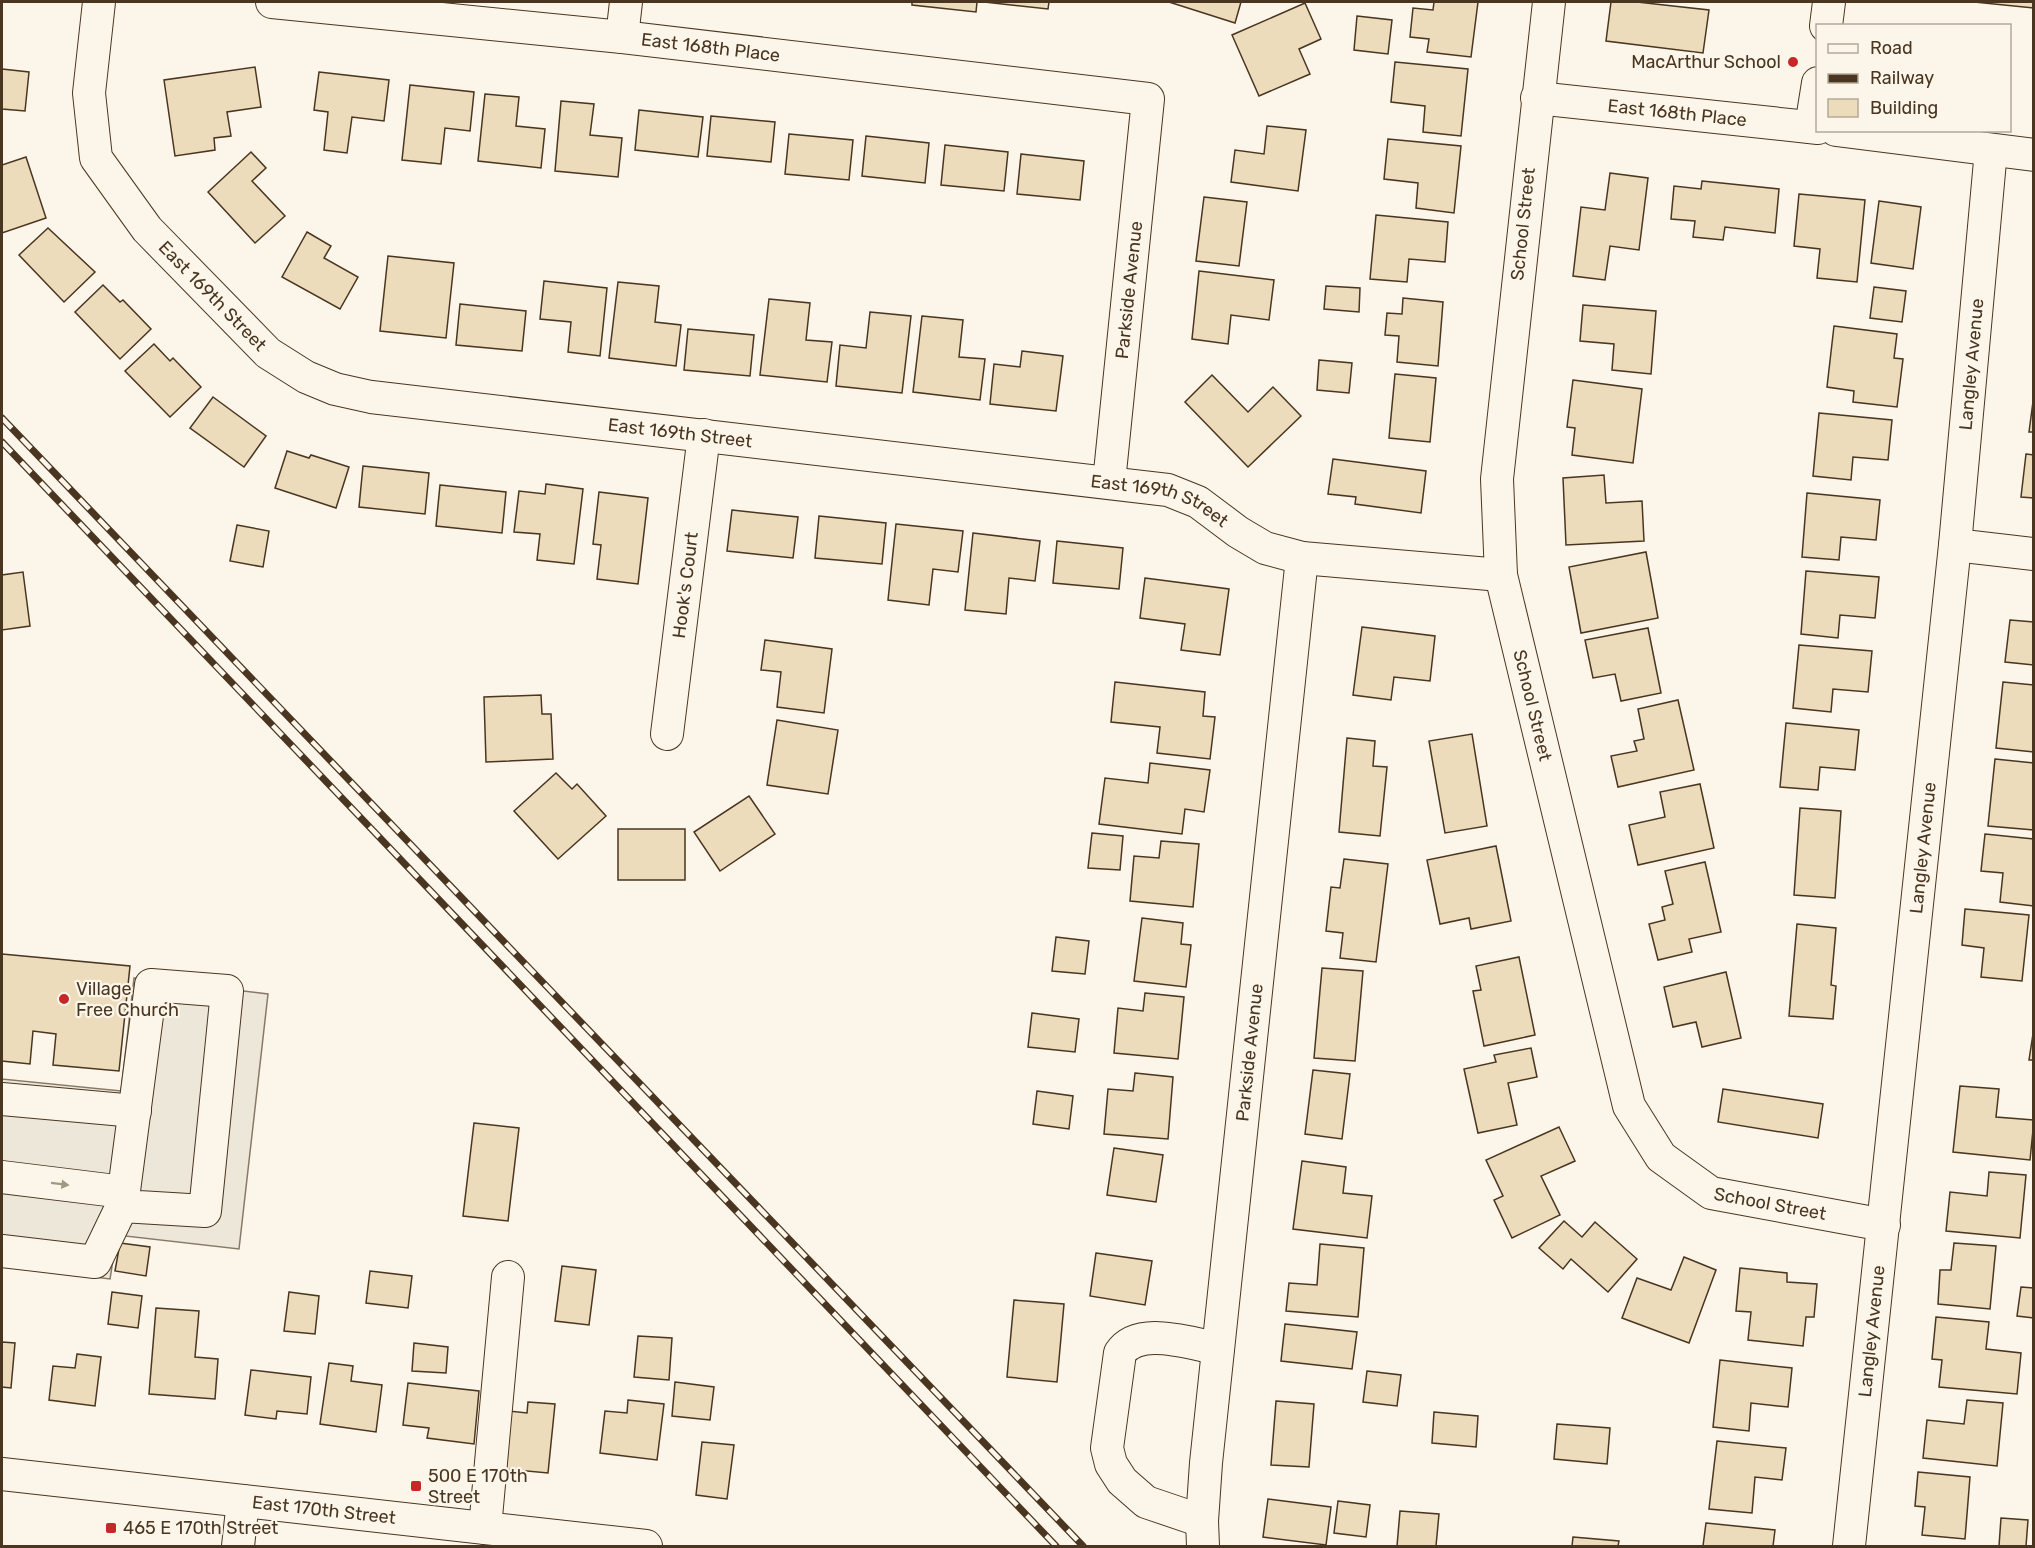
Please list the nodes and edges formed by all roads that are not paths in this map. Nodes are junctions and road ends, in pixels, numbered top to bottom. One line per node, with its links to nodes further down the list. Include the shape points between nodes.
1 (99, 2): 14 (street, East 169th Street, via 89,93 96,158 147,229 268,353 306,377 371,397)
2 (272, 2): 7 (street, East 168th Place)
3 (626, 2): 7 (street)
4 (1549, 2): 8 (street, School Street)
5 (1829, 2): 6 (street)
6 (1826, 24)
7 (622, 37): 9 (street, East 168th Place)
8 (1537, 98): 10 (street, East 168th Place); 19 (street, School Street, via 1497,479)
9 (1148, 99): 15 (street, Parkside Avenue)
10 (1816, 128)
11 (1845, 132): 12 (street, East 168th Place)
12 (1991, 150): 13 (street, East 168th Place); 16 (street, Langley Avenue)
13 (2034, 155)
14 (704, 435): 15 (street, East 169th Street); 20 (street, Hook's Court)
15 (1109, 482): 18 (street, East 169th Street, via 1168,490 1198,502 1265,548)
16 (1955, 545): 17 (street); 25 (street, Langley Avenue)
17 (2034, 554)
18 (1302, 558): 19 (street, East 169th Street); 28 (street, Parkside Avenue)
19 (1501, 575): 25 (street, School Street, via 1629,1106 1661,1157 1711,1193)
20 (667, 734)
21 (2, 1099): 22 (street)
22 (135, 1111): 24 (street); 24 (street, via 151,985 227,992 205,1211)
23 (2, 1177): 24 (street, one-way to 24)
24 (123, 1199): 26 (street, via 95,1262)
25 (1884, 1225): 35 (street, Langley Avenue)
26 (2, 1251)
27 (508, 1277): 31 (street)
28 (1218, 1348): 32 (street, Parkside Avenue); 32 (street, via 1155,1338 1126,1344 1120,1353 1107,1448 1122,1481 1146,1502)
29 (2, 1474): 30 (street, East 170th Street)
30 (243, 1501): 31 (street, East 170th Street); 33 (street)
31 (485, 1528): 34 (street, East 170th Street)
32 (1202, 1534)
33 (238, 1546)
34 (646, 1546)
35 (1849, 1546)

